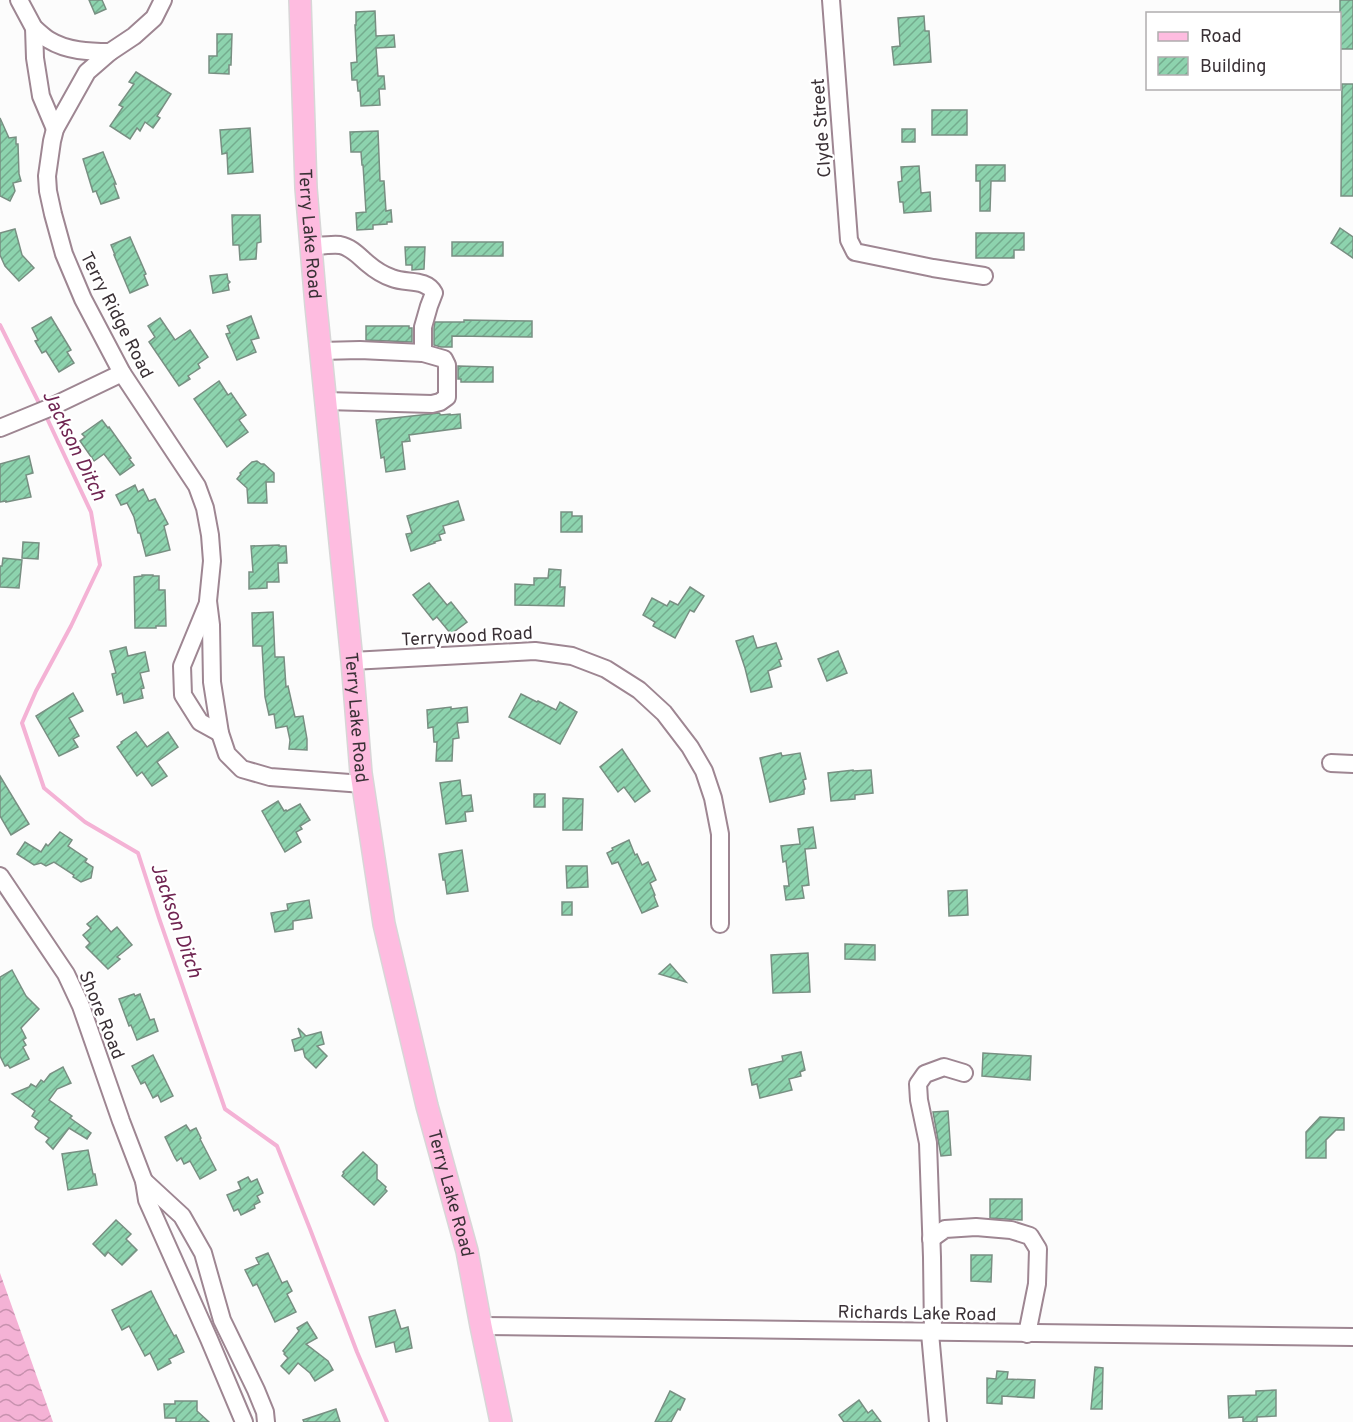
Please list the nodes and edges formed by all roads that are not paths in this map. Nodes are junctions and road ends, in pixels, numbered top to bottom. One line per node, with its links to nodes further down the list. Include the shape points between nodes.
1 (19, 0): 5 (street)
2 (163, 0): 6 (street, via 153,18)
3 (300, 0): 8 (main road, Terry Lake Road)
4 (831, 0): 9 (street, Clyde Street, via 849,240 855,252)
5 (34, 28): 6 (street, via 50,41 74,50); 7 (street, via 41,96)
6 (110, 52): 7 (street, via 87,72)
7 (55, 129): 12 (street, Terry Ridge Road, via 47,176 52,214 83,299)
8 (311, 247): 10 (main road, Terry Lake Road); 11 (street, via 341,245 388,277 427,284 434,293 423,327)
9 (984, 276)
10 (321, 351): 11 (street); 13 (main road, Terry Lake Road)
11 (423, 353): 13 (street, via 444,359 447,365 447,397 440,402)
12 (122, 373): 14 (street); 15 (street, Terry Ridge Road, via 197,486 210,535)
13 (326, 401): 16 (main road, Terry Lake Road)
14 (0, 428)
15 (208, 601): 17 (street, Terry Ridge Road, via 212,682); 17 (street, Terry Ridge Road, via 182,666 183,695 200,722)
16 (352, 660): 20 (main road, Terry Lake Road); 22 (street, Terrywood Road, via 535,651 572,656 606,669 639,690 664,713 704,771 720,834)
17 (220, 733): 20 (street, Terry Ridge Road, via 227,754 242,769 270,777)
18 (1331, 763): 19 (street)
19 (1353, 764)
20 (363, 783): 26 (main road, Terry Lake Road, via 384,924 427,1106 467,1251)
21 (0, 876): 24 (street, Shore Road, via 66,974)
22 (720, 924)
23 (964, 1073): 25 (street, via 944,1067 925,1074 918,1084 928,1143)
24 (144, 1180): 30 (street, Shore Road, via 147,1200); 31 (street, Shore Road, via 182,1216 203,1253 222,1320 256,1390)
25 (931, 1239): 27 (street); 28 (street, via 945,1229 976,1227 1030,1236 1038,1249 1037,1284)
26 (481, 1326): 27 (street, Richards Lake Road); 32 (main road, Terry Lake Road)
27 (931, 1333): 28 (street, Richards Lake Road); 33 (street)
28 (1027, 1334): 29 (street, Richards Lake Road)
29 (1353, 1337)
30 (244, 1422)
31 (266, 1422)
32 (501, 1422)
33 (938, 1422)

